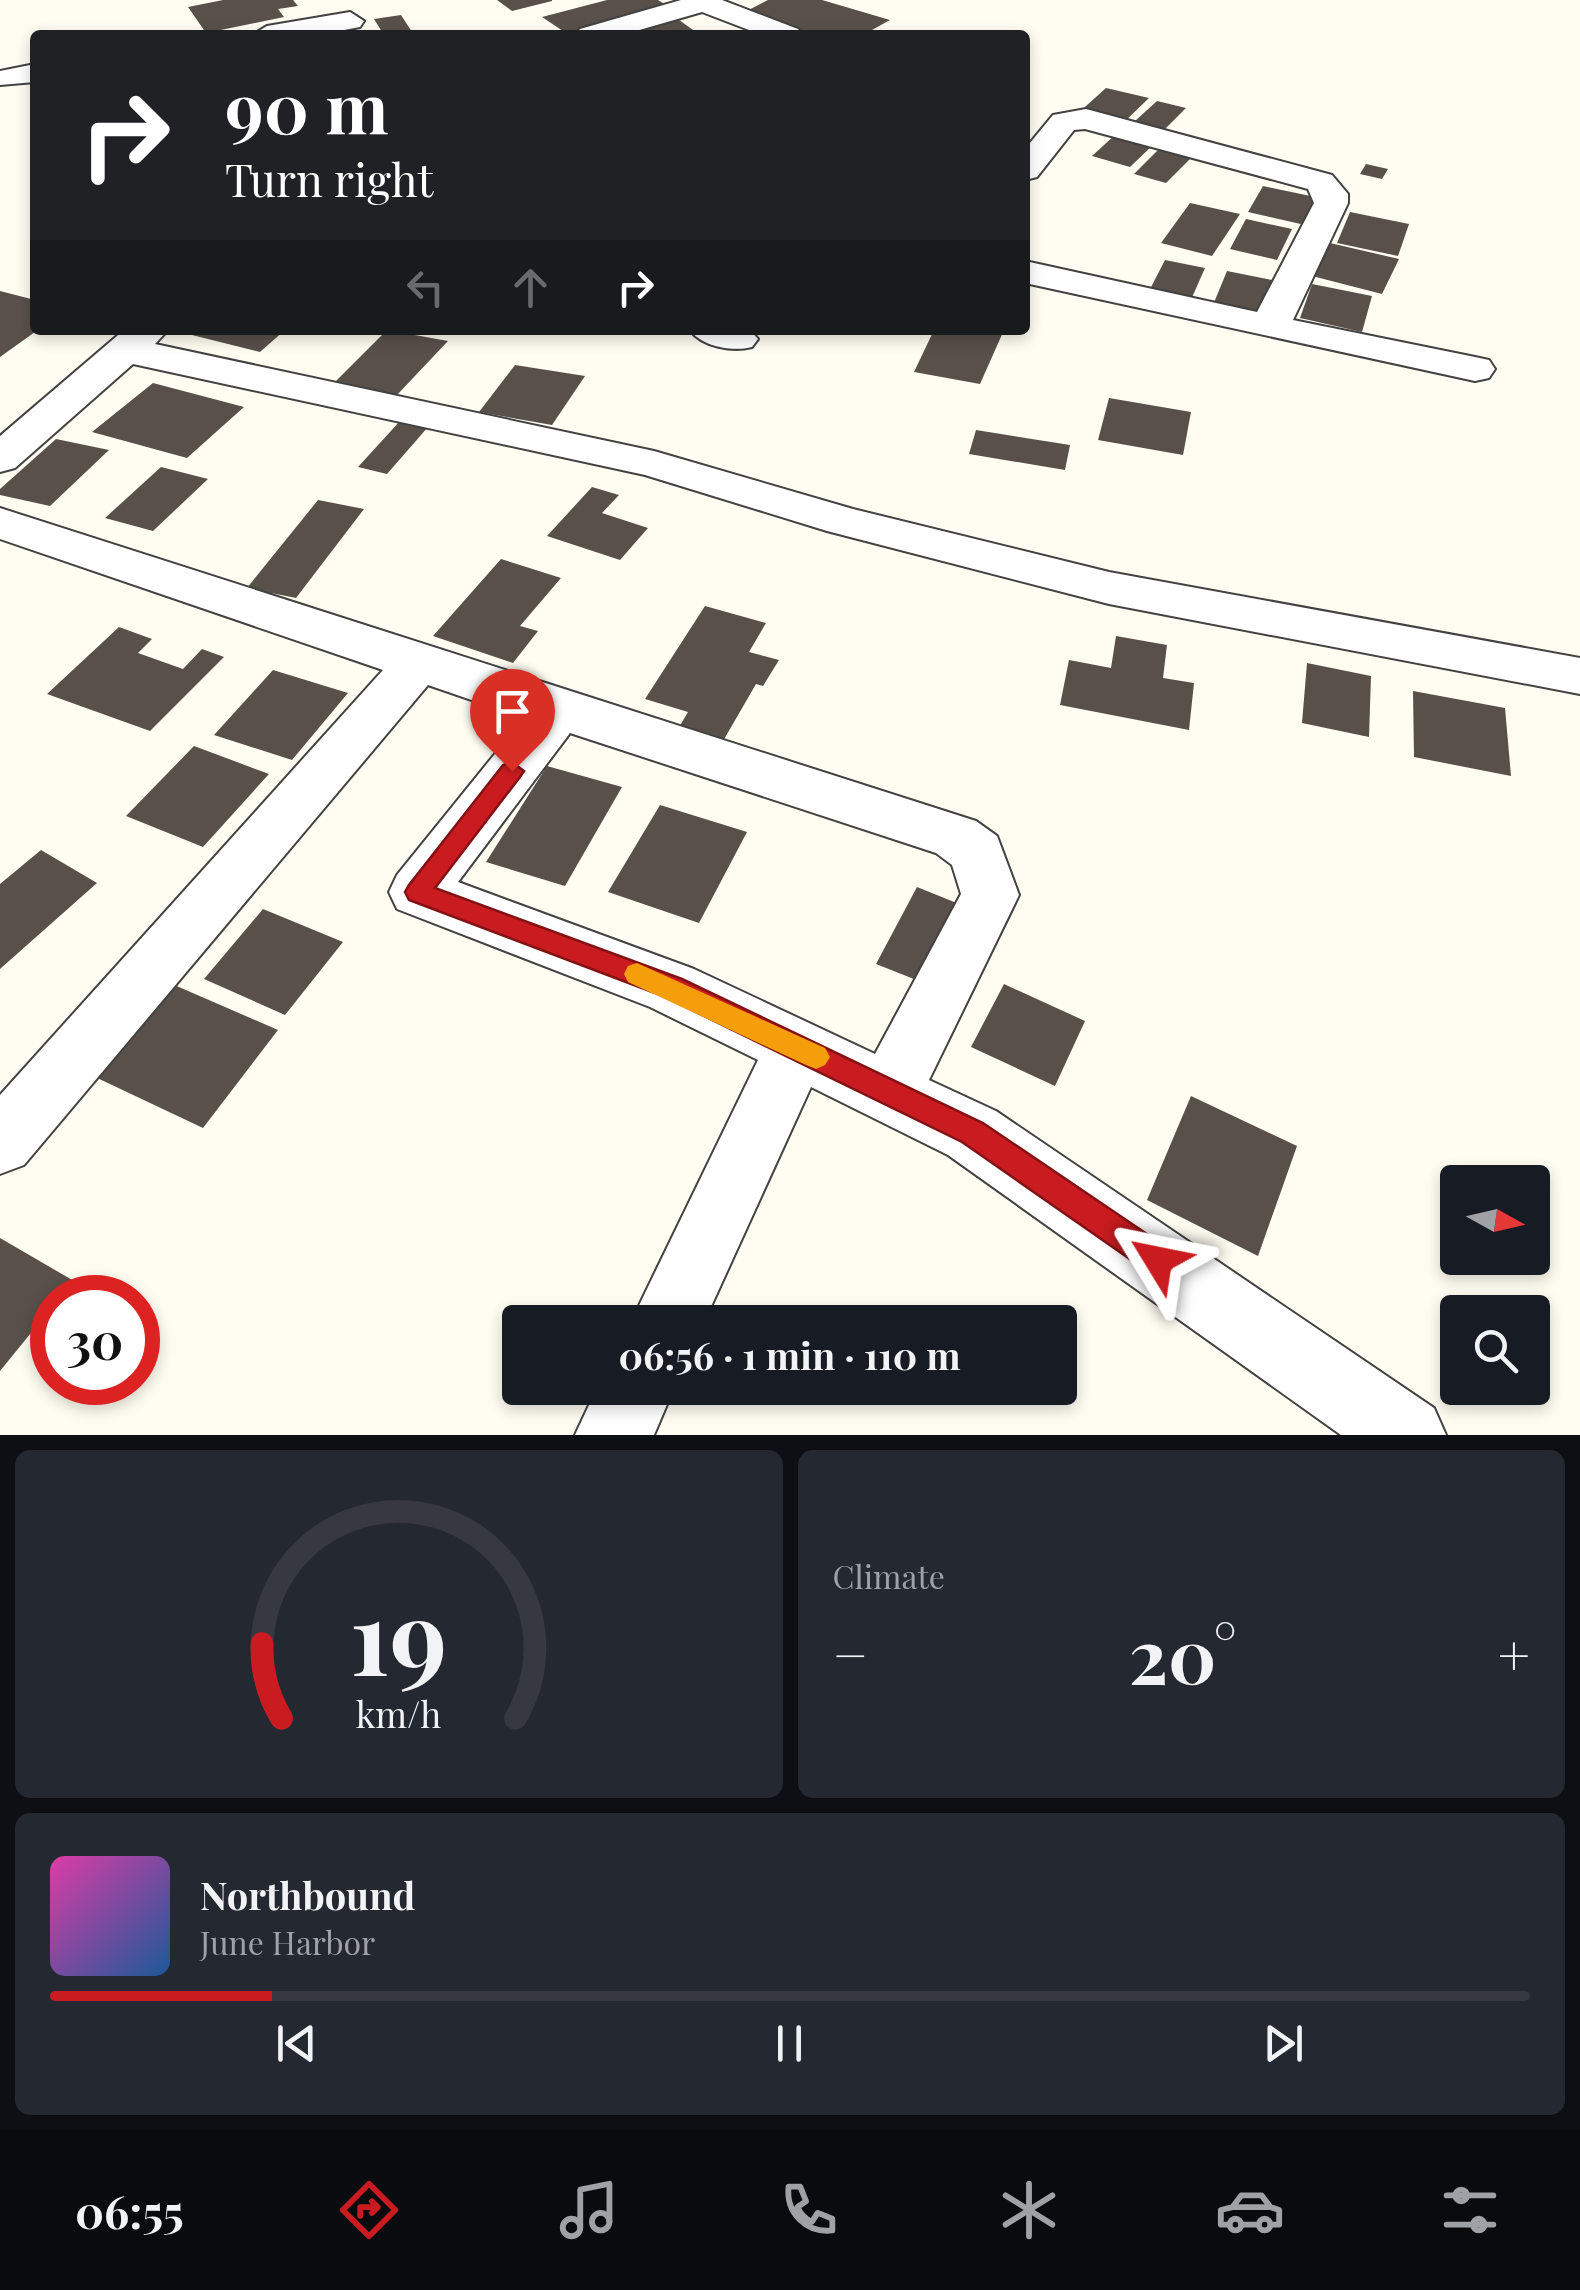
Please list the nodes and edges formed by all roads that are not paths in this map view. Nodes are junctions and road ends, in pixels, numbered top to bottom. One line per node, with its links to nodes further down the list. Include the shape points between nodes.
1 (701, 1): 4 (street); 5 (street)
2 (348, 19): 3 (street)
3 (292, 30)
4 (606, 30)
5 (775, 30)
6 (1030, 164): 8 (street, via 1064,122 1086,119 1320,182 1330,203)
7 (1030, 273): 8 (street)
8 (1269, 328): 10 (street)
9 (137, 340): 11 (street); 14 (street, via 654,464 842,521 1109,588)
10 (1475, 369)
11 (0, 459)
12 (0, 524): 13 (street)
13 (420, 662): 15 (street); 18 (street)
14 (1580, 676)
15 (559, 710): 16 (street, via 418,892 672,988); 17 (street, via 956,836 977,852 990,895)
16 (797, 1048): 17 (street); 19 (street)
17 (888, 1092): 22 (street, via 972,1132)
18 (0, 1143)
19 (675, 1305)
20 (628, 1405): 21 (street)
21 (614, 1435)
22 (1407, 1435)

